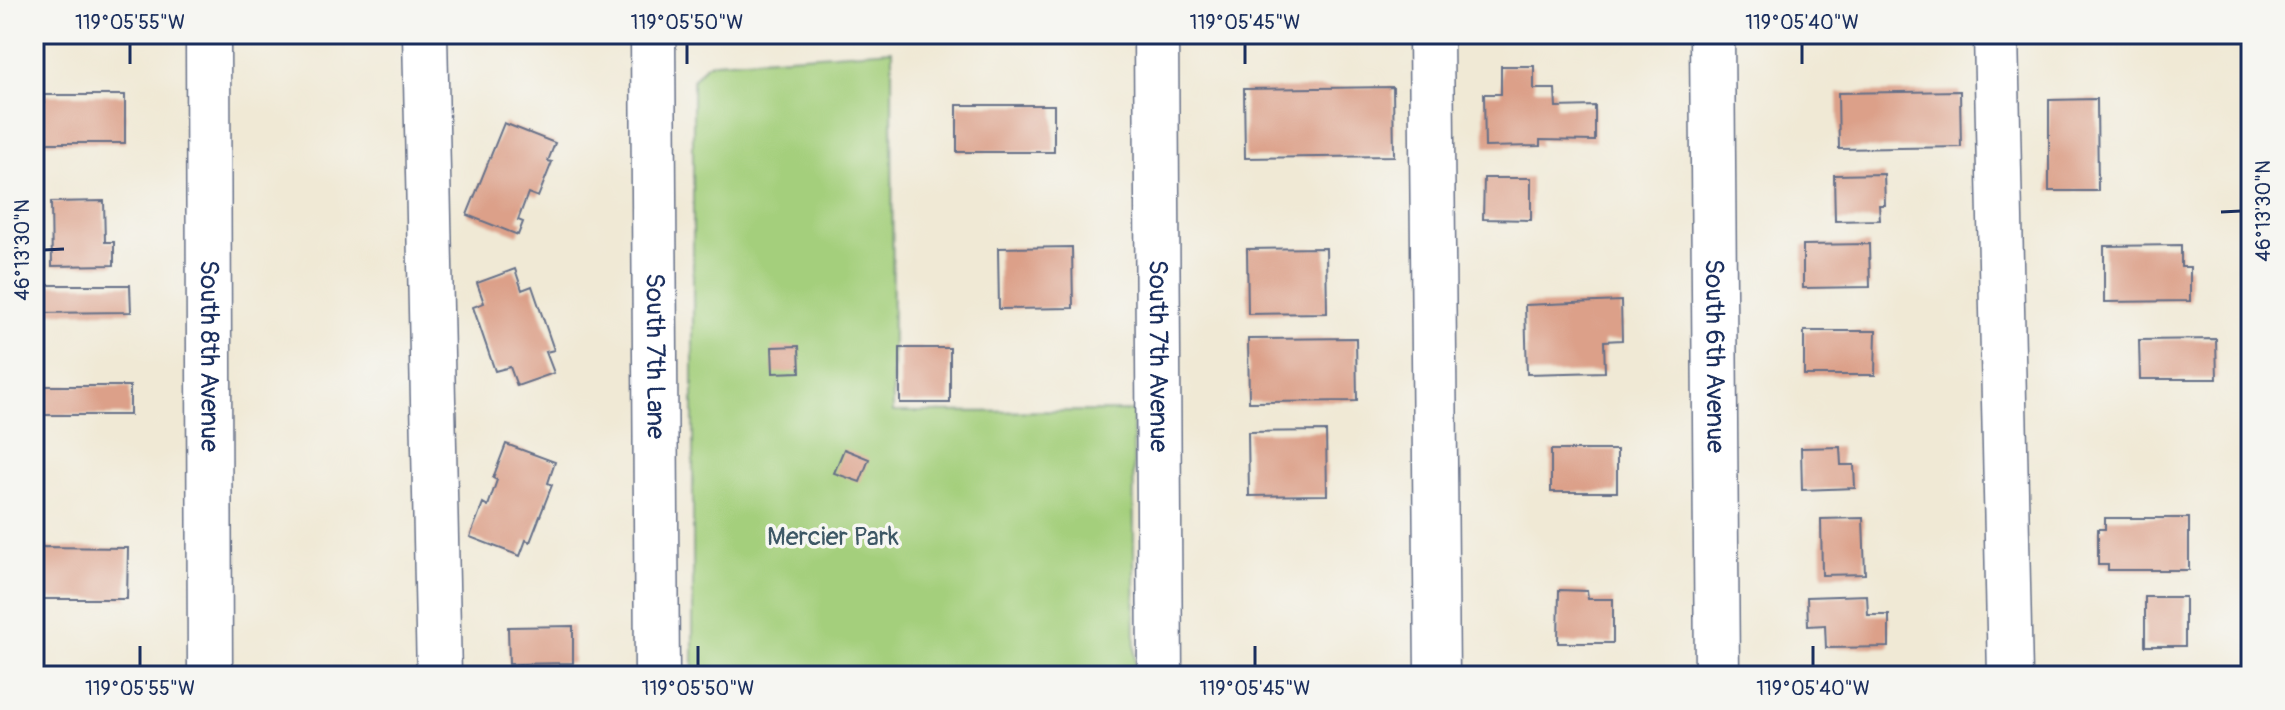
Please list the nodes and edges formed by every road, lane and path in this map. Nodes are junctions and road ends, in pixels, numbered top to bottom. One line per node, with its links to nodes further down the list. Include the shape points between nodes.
1 (208, 34): 8 (street, South 8th Avenue)
2 (425, 34): 9 (street)
3 (653, 34): 10 (street, South 7th Lane)
4 (1156, 34): 11 (street, South 7th Avenue)
5 (1431, 34): 12 (street)
6 (1712, 34): 13 (street, South 6th Avenue)
7 (1996, 34): 14 (street)
8 (210, 676)
9 (439, 676)
10 (657, 676)
11 (1160, 676)
12 (1437, 676)
13 (1717, 676)
14 (2010, 676)

